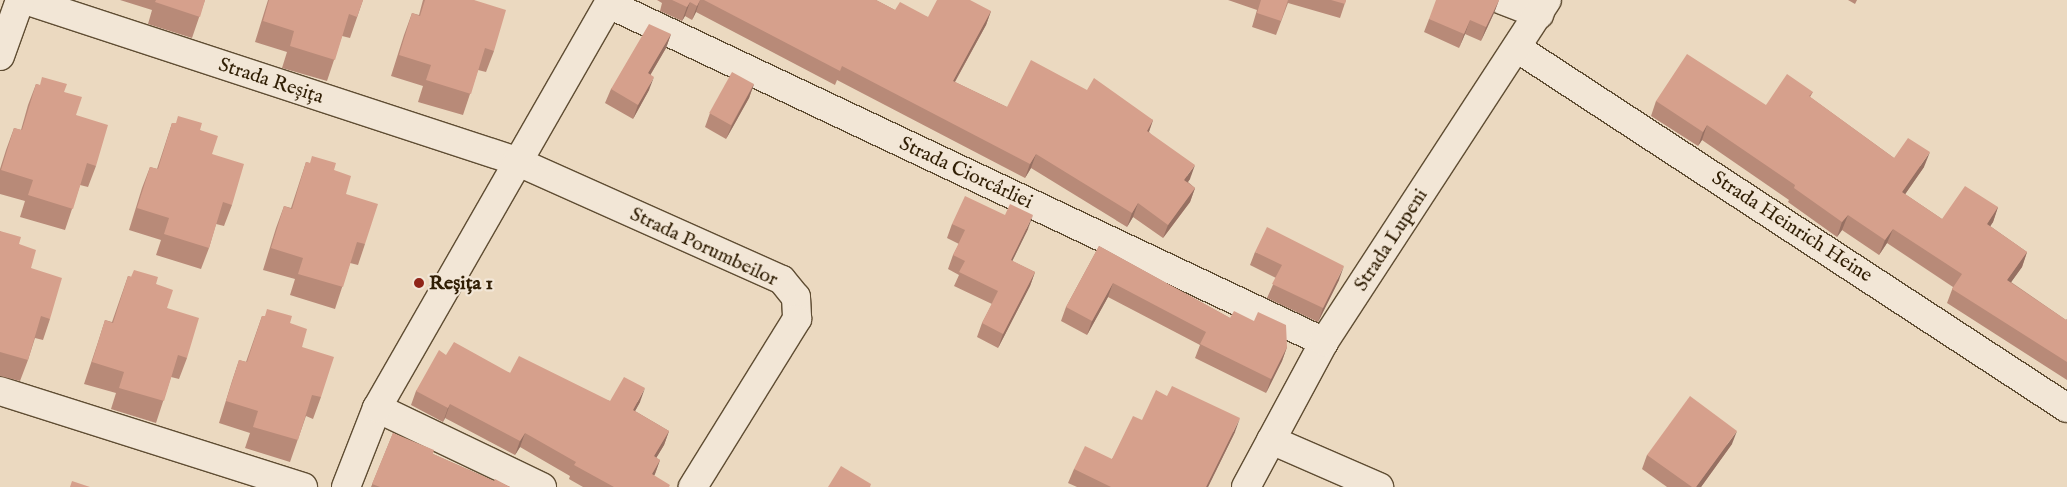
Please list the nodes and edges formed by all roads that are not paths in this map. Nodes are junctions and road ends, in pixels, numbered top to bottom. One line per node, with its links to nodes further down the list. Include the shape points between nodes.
1 (20, 0): 7 (street)
2 (26, 0): 8 (street, Strada Reșița)
3 (1502, 0): 5 (street)
4 (610, 2): 8 (street); 9 (street, Strada Ciorcârliei)
5 (1543, 7): 6 (street, Strada Lupeni)
6 (1516, 48): 9 (street, Strada Lupeni); 12 (street, Strada Heinrich Heine)
7 (0, 56)
8 (516, 162): 11 (street); 17 (street, Strada Porumbeilor, via 782,280 796,297 797,319)
9 (1324, 342): 13 (street, Strada Lupeni)
10 (0, 391): 14 (street)
11 (377, 408): 15 (street); 16 (street)
12 (2067, 408)
13 (1271, 440): 18 (street, Strada Lupeni); 19 (street)
14 (303, 487)
15 (346, 487)
16 (542, 487)
17 (693, 487)
18 (1246, 487)
19 (1379, 487)

